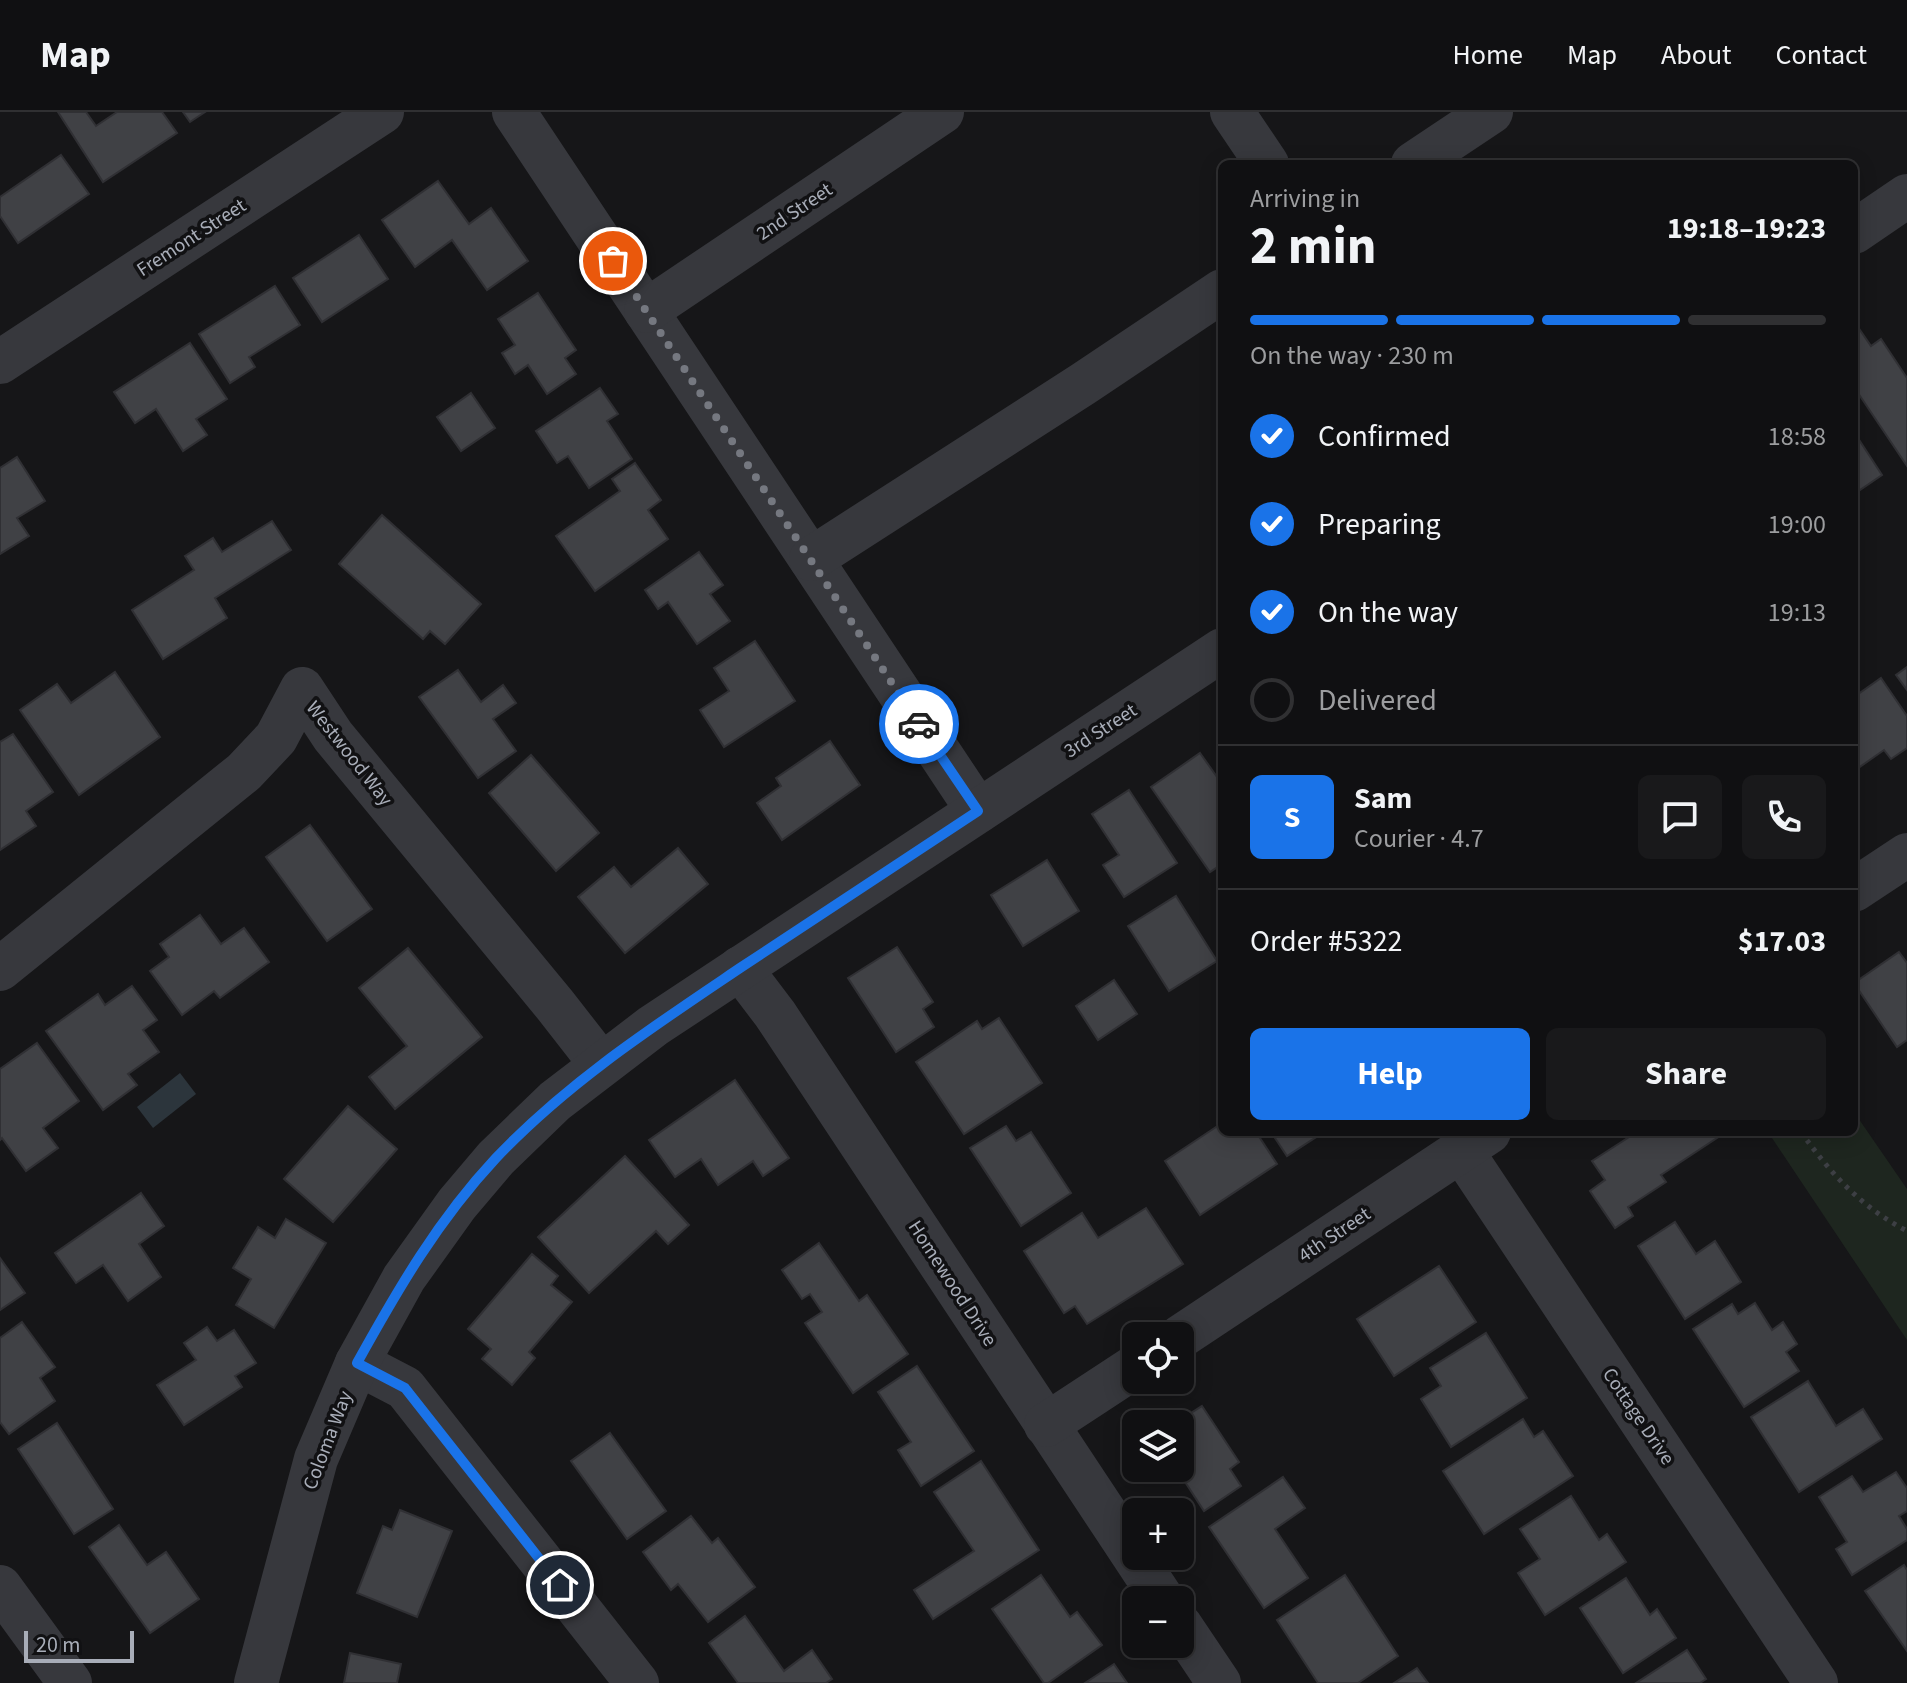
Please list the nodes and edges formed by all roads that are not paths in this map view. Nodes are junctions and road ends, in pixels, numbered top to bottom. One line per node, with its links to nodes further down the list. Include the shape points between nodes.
1 (382, 112): 12 (street, Fremont Street)
2 (514, 112): 11 (street)
3 (942, 112): 11 (street, 2nd Street)
4 (1232, 112): 6 (street)
5 (1491, 112): 7 (street)
6 (1264, 160)
7 (1419, 160)
8 (1907, 196): 9 (street)
9 (1858, 229)
10 (1218, 294): 13 (street)
11 (646, 311): 13 (street)
12 (0, 362)
13 (811, 559): 15 (street)
14 (1218, 653): 15 (street, 3rd Street)
15 (978, 811): 18 (street, Coloma Way)
16 (1907, 855): 17 (street)
17 (1858, 887)
18 (740, 968): 20 (street, Coloma Way); 25 (street, Homewood Drive)
19 (0, 969): 20 (street, Westwood Way, via 244,772 276,738 302,689 333,736)
20 (601, 1064): 23 (street, Coloma Way, via 496,1158 457,1204 404,1278)
21 (1475, 1141): 22 (street, 4th Street); 33 (street, Cottage Drive)
22 (1194, 1328)
23 (357, 1363): 30 (street, Coloma Way, via 316,1459); 31 (street, via 405,1388)
24 (1122, 1375): 25 (street)
25 (1046, 1425): 26 (street, Homewood Drive)
26 (1154, 1586)
27 (0, 1587): 29 (street)
28 (1194, 1646): 32 (street)
29 (70, 1683)
30 (256, 1683)
31 (637, 1683)
32 (1219, 1683)
33 (1816, 1683)

